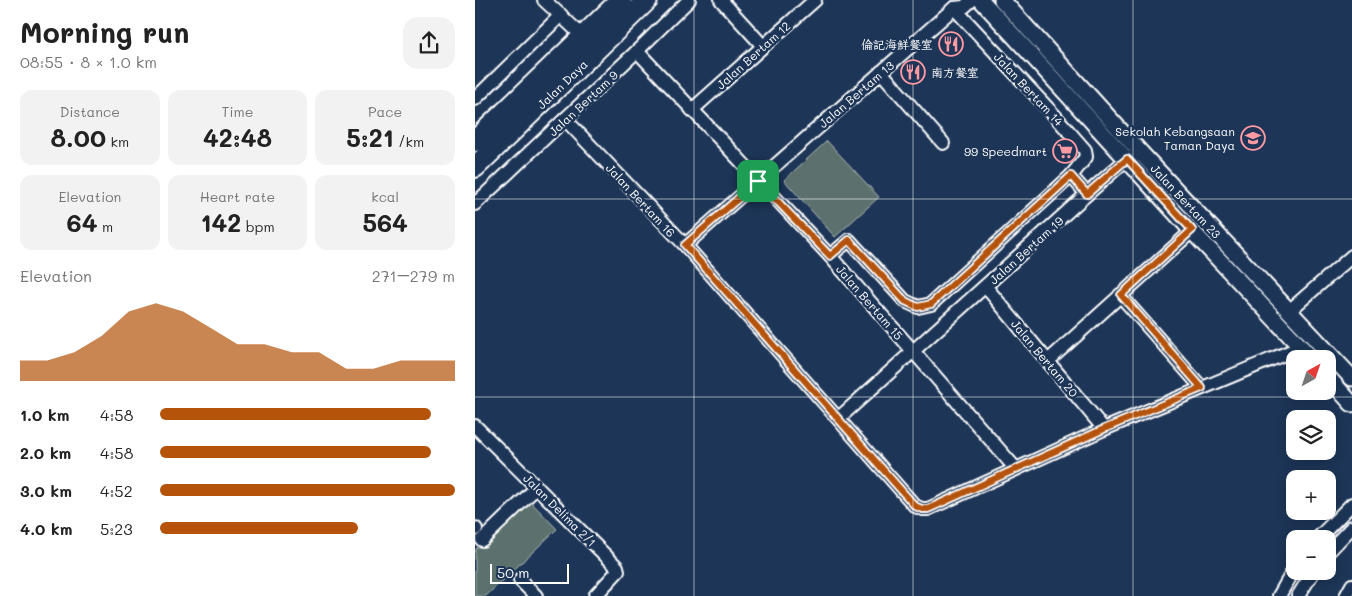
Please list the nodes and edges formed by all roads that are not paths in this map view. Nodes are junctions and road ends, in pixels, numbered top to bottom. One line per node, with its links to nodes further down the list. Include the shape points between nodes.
1 (544, 0): 11 (street)
2 (621, 0): 12 (main road, Jalan Daya)
3 (647, 0): 12 (main road, Jalan Daya)
4 (689, 0): 14 (street, Jalan Bertam 9)
5 (721, 0): 13 (street)
6 (815, 0): 13 (street, Jalan Bertam 12)
7 (972, 0): 10 (street, Jalan Bertam 13, via 964,7)
8 (981, 0): 22 (street, Jalan Bertam 23)
9 (1002, 0): 21 (street, Jalan Bertam 23)
10 (955, 4): 15 (street, Jalan Bertam 13); 24 (street, Jalan Bertam 14, via 1085,150 1086,157)
11 (561, 15): 12 (street); 16 (street)
12 (590, 44): 19 (main road, Jalan Daya); 23 (main road, Jalan Daya)
13 (763, 46): 17 (street, Jalan Bertam 12)
14 (637, 51): 17 (street, Jalan Bertam 15); 18 (street, Jalan Bertam 9)
15 (881, 72): 20 (street); 25 (street, Jalan Bertam 13)
16 (475, 99)
17 (692, 110): 25 (street, Jalan Bertam 15)
18 (565, 119): 27 (street, Jalan Bertam 9); 29 (street, Jalan Bertam 16)
19 (475, 141)
20 (943, 143)
21 (1141, 154): 22 (street, Jalan Bertam 19); 34 (street, Jalan Bertam 23)
22 (1127, 159): 26 (street, Jalan Bertam 19); 28 (street, Jalan Bertam 23)
23 (475, 167)
24 (1071, 176): 26 (street); 30 (street, Jalan Bertam 14, via 931,304 918,307 905,301 849,240)
25 (758, 181): 29 (street, Jalan Bertam 13); 30 (street, Jalan Bertam 15)
26 (1087, 194): 32 (street, Jalan Bertam 19)
27 (475, 204)
28 (1192, 230): 33 (street); 35 (street, Jalan Bertam 23)
29 (685, 245): 43 (street, Jalan Bertam 16)
30 (830, 256): 37 (street, Jalan Bertam 15)
31 (1352, 256): 34 (street)
32 (985, 287): 37 (street, Jalan Bertam 19); 38 (street, Jalan Bertam 20)
33 (1121, 295): 38 (street); 41 (street)
34 (1289, 311): 39 (street, Jalan Bertam 23)
35 (1301, 347): 36 (street, Jalan Bertam 23); 41 (street, Jalan Bertam 16)
36 (1304, 350)
37 (913, 351): 43 (street, Jalan Bertam 19); 46 (street, Jalan Bertam 15)
38 (1047, 361): 44 (street, Jalan Bertam 20)
39 (1352, 378)
40 (1336, 386): 42 (street)
41 (1202, 388): 44 (street, Jalan Bertam 16)
42 (1352, 404)
43 (839, 418): 46 (street, Jalan Bertam 16, via 915,506 922,509)
44 (1104, 429): 46 (street, Jalan Bertam 16)
45 (477, 430): 47 (street, Jalan Delima 2/1)
46 (1016, 469)
47 (537, 487): 51 (street); 58 (street, Jalan Delima 2/1, via 617,567 616,575)
48 (1352, 504): 50 (street)
49 (1352, 527): 52 (street)
50 (1326, 530)
51 (478, 532)
52 (1336, 544)
53 (520, 580): 57 (street)
54 (1288, 580): 59 (street)
55 (1308, 580): 60 (street)
56 (1352, 585): 61 (street)
57 (537, 596)
58 (595, 596)
59 (1279, 596)
60 (1298, 596)
61 (1346, 596)

